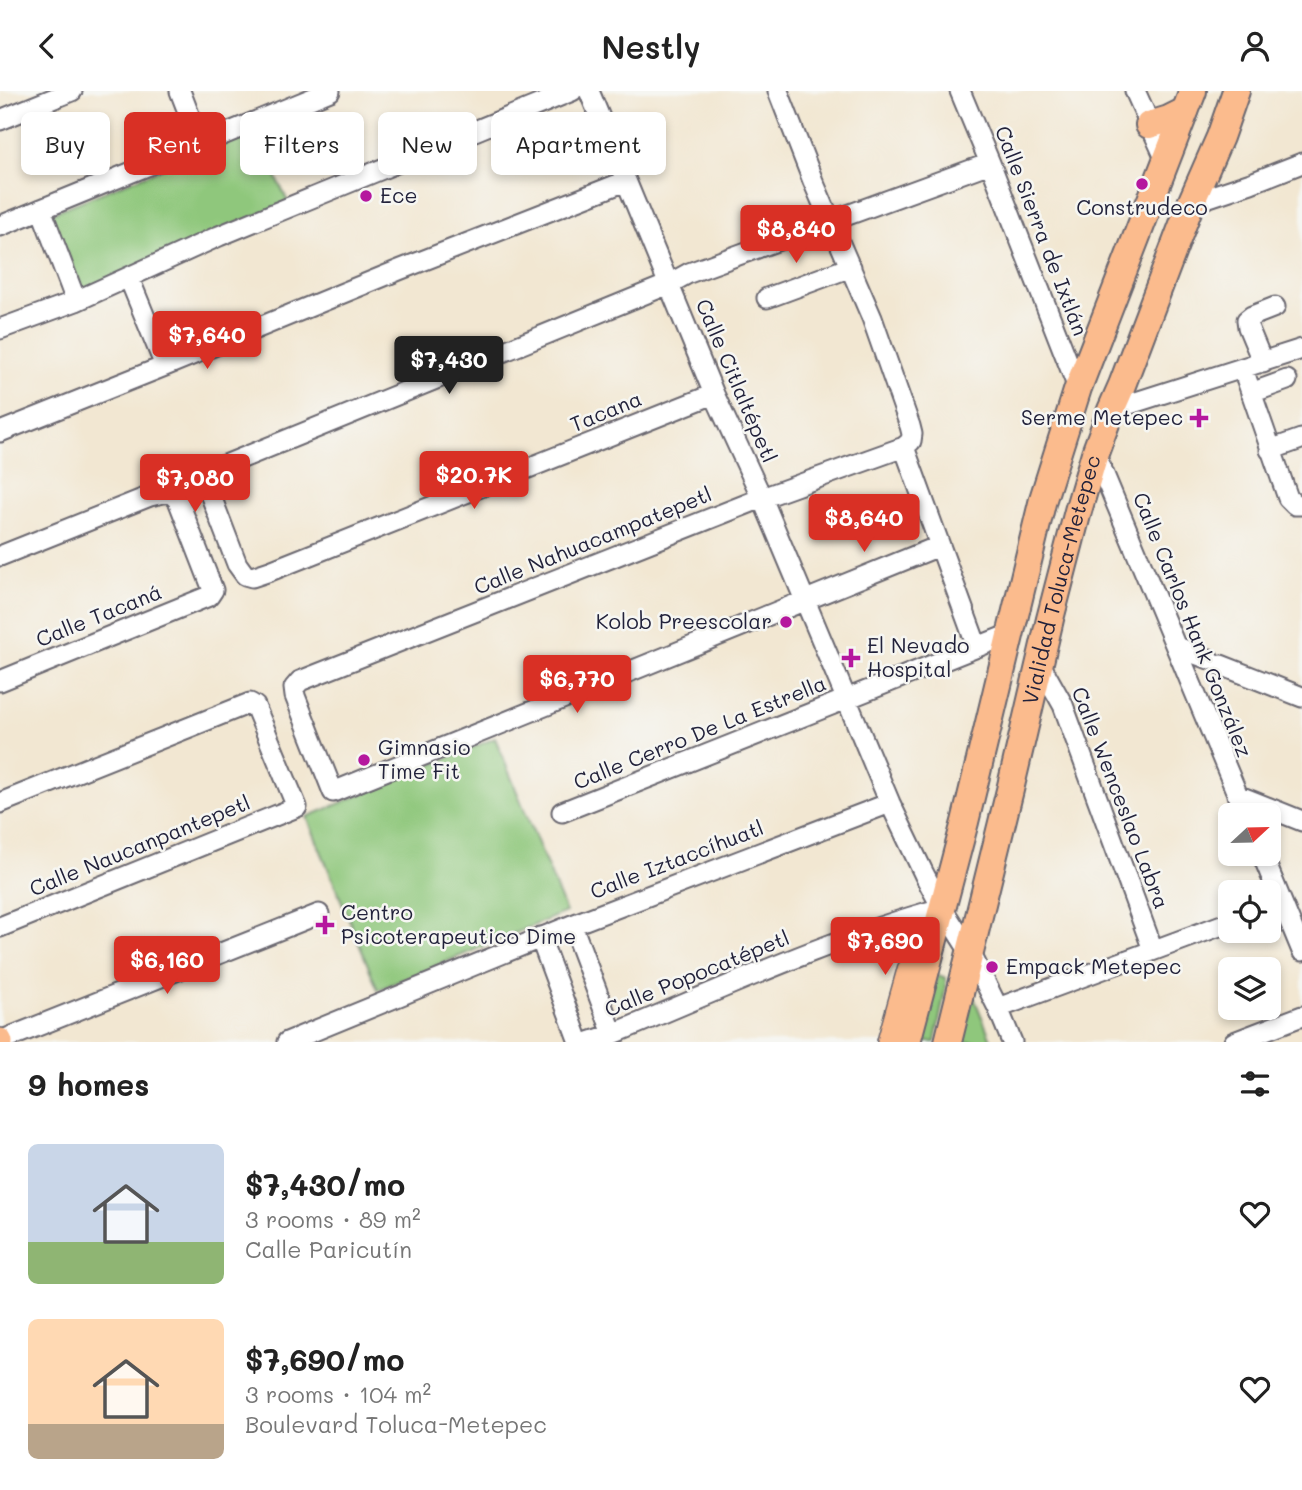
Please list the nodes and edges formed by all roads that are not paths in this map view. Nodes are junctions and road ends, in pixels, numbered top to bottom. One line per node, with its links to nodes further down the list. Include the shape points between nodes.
1 (72, 91): 12 (street)
2 (180, 91): 11 (street)
3 (330, 91): 14 (street)
4 (572, 91): 25 (street, via 219,236)
5 (589, 91): 19 (street, Calle Citlaltépetl)
6 (778, 91): 22 (street)
7 (960, 91): 16 (street, Calle Sierra de Ixtlán)
8 (1135, 91): 13 (street)
9 (1236, 91): 20 (highway, Vialidad Toluca-Metepec)
10 (1189, 101): 13 (highway, via 1169,119); 15 (highway, Vialidad Toluca-Metepec)
11 (188, 112)
12 (0, 120)
13 (1149, 125): 15 (street)
14 (226, 133)
15 (1166, 160): 36 (highway, Vialidad Toluca-Metepec)
16 (990, 163): 22 (street); 36 (street, Calle Sierra de Ixtlán)
17 (1302, 163): 20 (street)
18 (124, 175): 21 (street)
19 (626, 181): 26 (street, Calle Citlaltépetl); 33 (street)
20 (1192, 203): 39 (highway, Vialidad Toluca-Metepec)
21 (41, 209): 23 (street); 28 (street)
22 (830, 221): 24 (street); 26 (street)
23 (0, 226)
24 (851, 267): 27 (street); 42 (street, via 910,426)
25 (129, 278): 28 (street); 33 (street)
26 (669, 284): 38 (street, Calle Citlaltépetl); 38 (street, Tacana, via 209,472 205,483 242,572 252,576)
27 (767, 298)
28 (76, 300): 30 (street)
29 (1275, 307): 32 (street, via 1247,320)
30 (0, 329)
31 (1302, 349): 32 (street)
32 (1263, 363): 34 (street)
33 (165, 366): 40 (street)
34 (1243, 369): 37 (street); 39 (street)
35 (1287, 380): 37 (street)
36 (1078, 388): 50 (highway, Vialidad Toluca-Metepec)
37 (1251, 393): 43 (street)
38 (714, 394): 45 (street, Calle Citlaltépetl)
39 (1111, 410): 44 (highway, Vialidad Toluca-Metepec)
40 (0, 432)
41 (1301, 439): 43 (street)
42 (908, 444): 45 (street, Calle Nahuacampatepetl); 47 (street)
43 (1270, 450): 46 (street, via 1288,498)
44 (1096, 453): 52 (street, Calle Carlos Hank González); 53 (highway, Vialidad Toluca-Metepec)
45 (762, 498): 49 (street, Calle Citlaltépetl); 49 (street, Calle Nahuacampatepetl, via 300,681 295,696 333,792)
46 (1302, 505)
47 (939, 546): 49 (street); 51 (street)
48 (0, 556): 54 (street, Calle Tacaná, via 167,492 178,500 214,590 209,596)
49 (804, 600): 56 (street, Calle Citlaltépetl)
50 (1010, 634): 51 (street, Calle Cerro De La Estrella); 63 (highway, Vialidad Toluca-Metepec)
51 (977, 647): 56 (street, Calle Cerro De La Estrella)
52 (1177, 647): 55 (street); 57 (street, Calle Carlos Hank González)
53 (1040, 664): 71 (street, Calle Wenceslao Labra, via 1063,705); 73 (highway, Vialidad Toluca-Metepec)
54 (0, 681)
55 (1302, 697)
56 (846, 699): 59 (street, Calle Citlaltépetl); 61 (street, Calle Cerro De La Estrella)
57 (1237, 795): 60 (street, Calle Carlos Hank González); 62 (street)
58 (0, 803): 68 (street, Calle Naucanpantepetl, via 250,703 297,807)
59 (890, 803): 63 (street, Calle Citlaltépetl); 66 (street, Calle Iztaccíhuatl)
60 (1241, 803)
61 (562, 813)
62 (1302, 821)
63 (942, 908): 70 (highway, Vialidad Toluca-Metepec); 73 (street, Calle Citlaltépetl); 76 (street, Calle Popocatépetl, via 889,923)
64 (319, 913): 77 (street)
65 (1281, 914): 72 (street)
66 (572, 925): 69 (street, Calle Iztaccíhuatl); 76 (street)
67 (1218, 926): 71 (street)
68 (0, 927)
69 (540, 937): 78 (street, Calle Iztaccíhuatl); 79 (street)
70 (932, 949): 81 (main road, via 917,958 909,971); 82 (highway, Vialidad Toluca-Metepec)
71 (1153, 950): 74 (street)
72 (1302, 951)
73 (970, 952): 74 (street, Calle Citlaltépetl); 83 (highway, Vialidad Toluca-Metepec)
74 (998, 1008): 84 (street, Calle Citlaltépetl)
75 (1302, 1016): 85 (street)
76 (613, 1034): 80 (street, Calle Popocatépetl)
77 (0, 1041)
78 (287, 1042)
79 (579, 1042)
80 (589, 1042)
81 (889, 1042)
82 (907, 1042)
83 (947, 1042)
84 (1012, 1042)
85 (1234, 1042)

